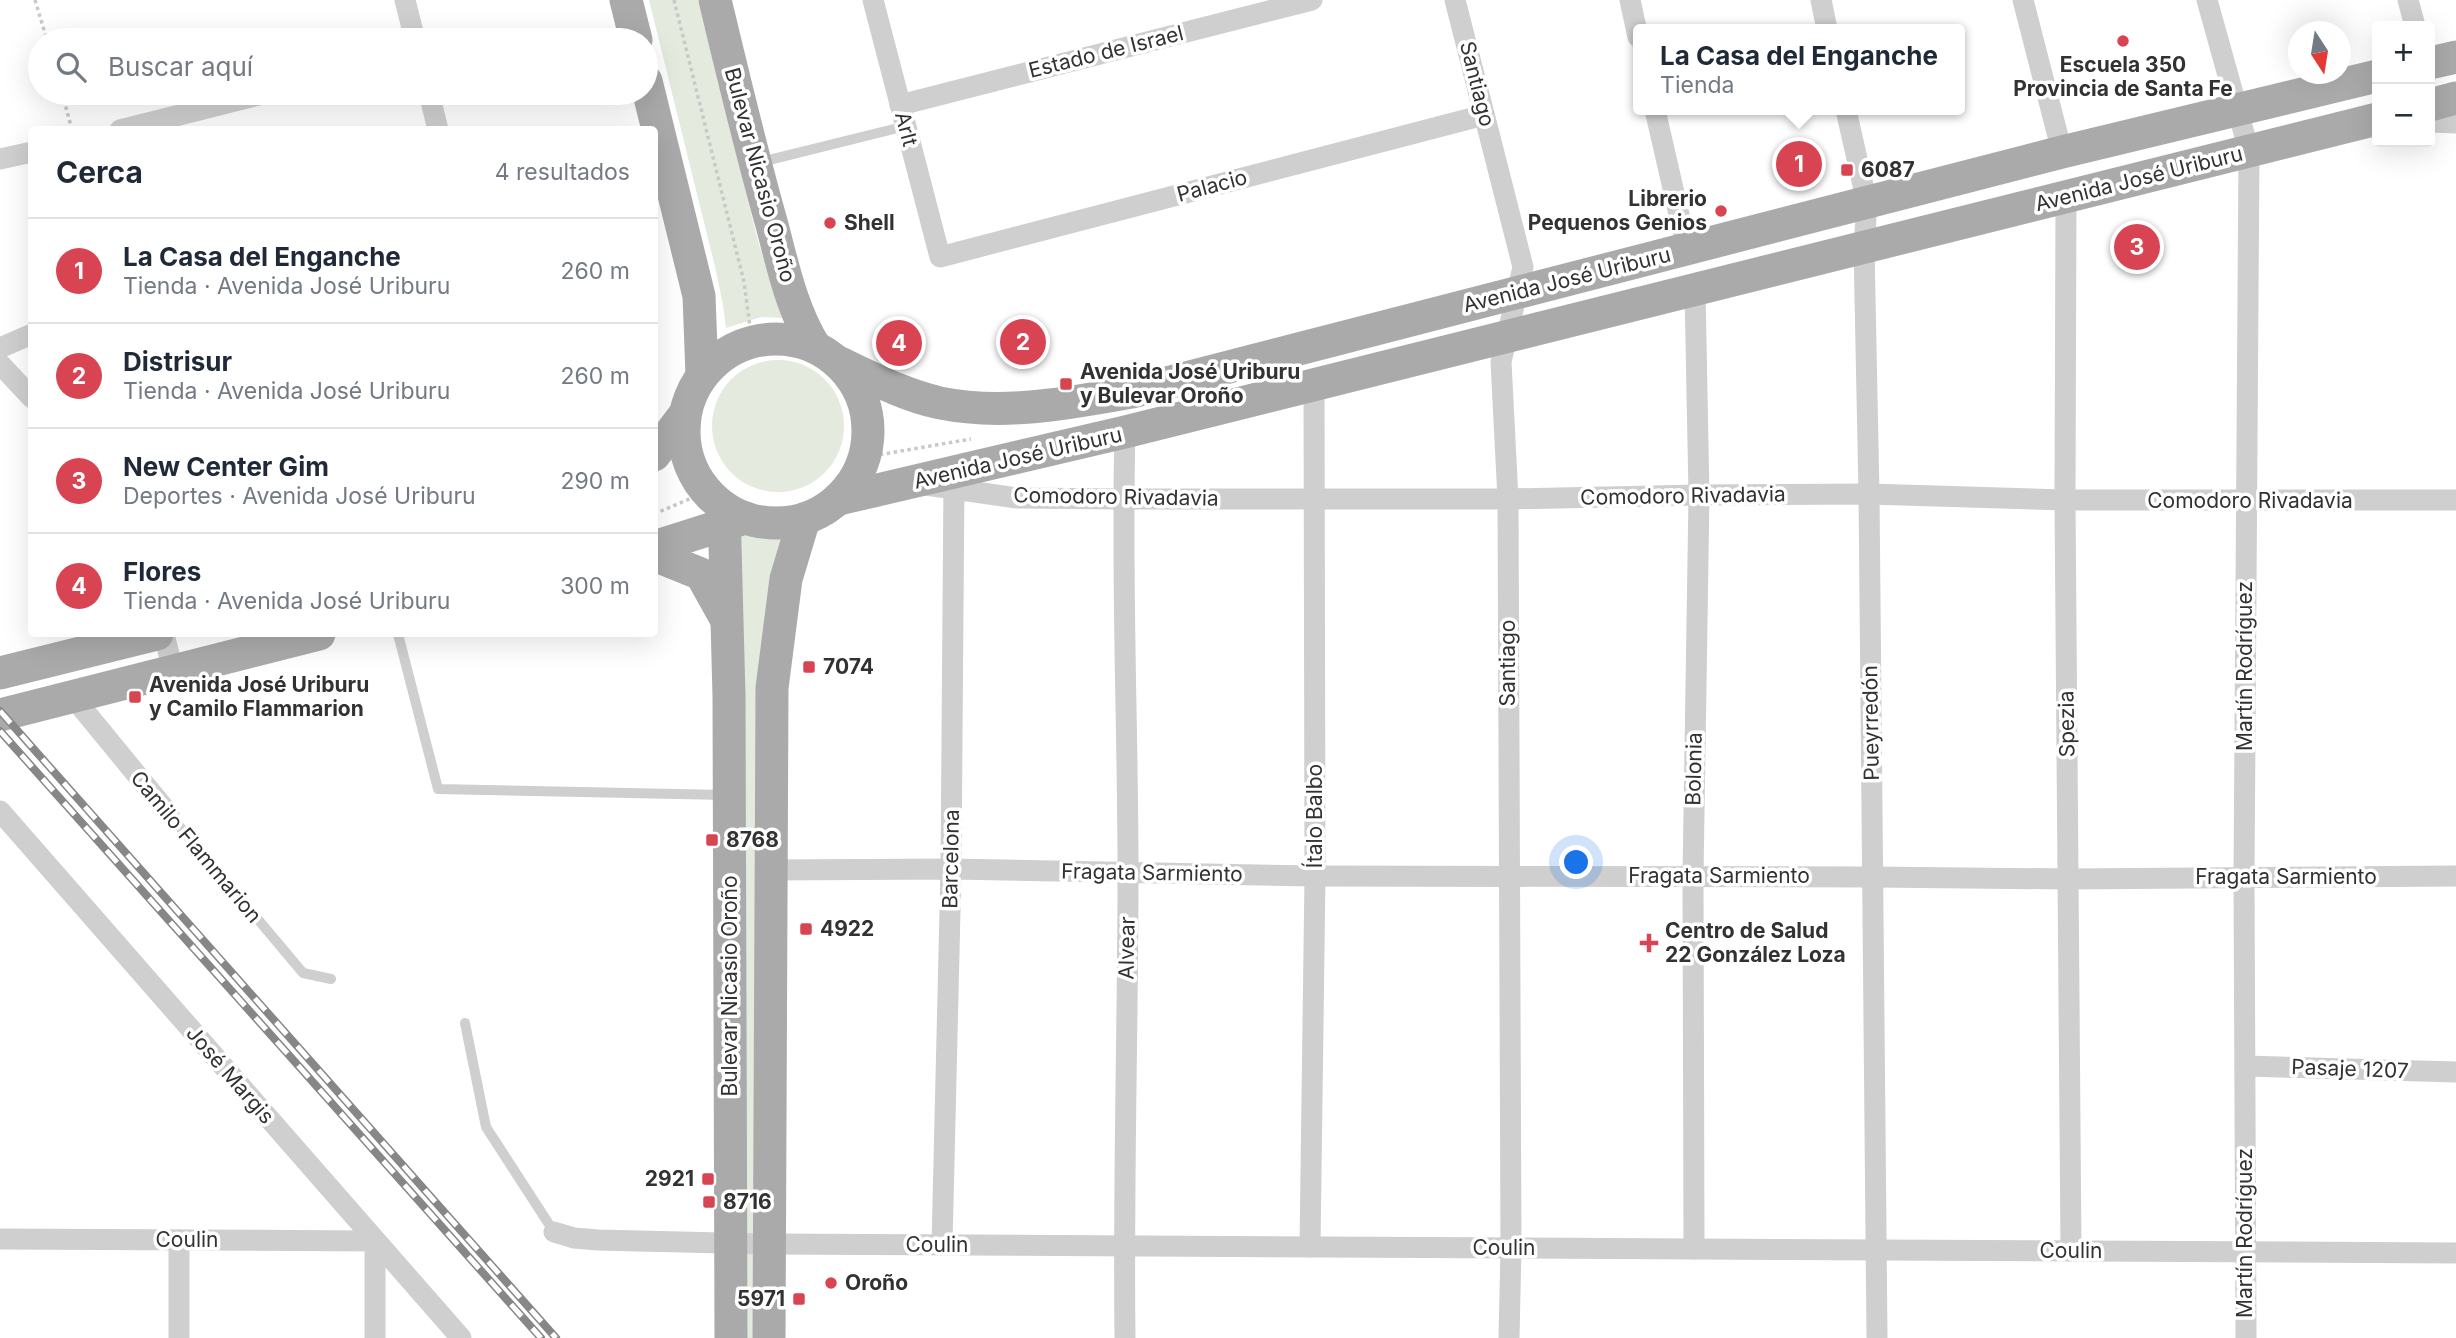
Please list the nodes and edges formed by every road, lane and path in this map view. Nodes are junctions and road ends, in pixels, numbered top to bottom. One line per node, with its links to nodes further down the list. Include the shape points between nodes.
1 (35, 0): 17 (path)
2 (405, 0): 18 (street)
3 (626, 0): 19 (main road)
4 (674, 0): 58 (path, via 744,282)
5 (715, 0): 47 (main road, Bulevar Nicasio Oroño)
6 (873, 0): 29 (street, Arlt)
7 (1312, 0): 29 (street, Estado de Israel)
8 (1455, 0): 31 (street, Santiago)
9 (1630, 0): 15 (street)
10 (1821, 0): 16 (street)
11 (2023, 0): 43 (street)
12 (2207, 0): 30 (street, Martín Rodríguez)
13 (2408, 0): 14 (street)
14 (2414, 21)
15 (1635, 24)
16 (1826, 24)
17 (43, 28)
18 (412, 28)
19 (633, 28)
20 (2456, 57): 21 (main road)
21 (2435, 62)
22 (2372, 77): 30 (main road, Avenida José Uriburu)
23 (2456, 98): 24 (main road)
24 (2435, 104)
25 (65, 105): 37 (path)
26 (219, 105): 38 (street)
27 (432, 105): 39 (street)
28 (650, 105): 40 (main road)
29 (900, 105): 41 (street, Arlt)
30 (2238, 110): 42 (street, Martín Rodríguez); 43 (main road, Avenida José Uriburu)
31 (1484, 115): 53 (street, Palacio); 55 (street, Santiago, via 1523,267)
32 (1656, 115): 52 (street)
33 (1847, 115): 50 (street, Pueyrredón)
34 (2372, 120): 42 (main road, Avenida José Uriburu)
35 (2435, 122): 36 (street)
36 (2456, 123)
37 (71, 126)
38 (136, 126)
39 (437, 126)
40 (653, 126)
41 (906, 126): 47 (lane); 53 (street, Arlt)
42 (2249, 151): 49 (main road, Avenida José Uriburu); 77 (street, Martín Rodríguez)
43 (2062, 152): 50 (main road, Avenida José Uriburu)
44 (28, 153): 46 (street)
45 (658, 157): 48 (main road)
46 (0, 159)
47 (755, 164): 60 (main road, Bulevar Nicasio Oroño, via 802,326)
48 (663, 188): 62 (main road, via 699,296)
49 (2066, 197): 51 (main road, Avenida José Uriburu); 75 (street, Spezia)
50 (1867, 203): 51 (street, Pueyrredón); 52 (main road, Avenida José Uriburu)
51 (1864, 247): 54 (main road, Avenida José Uriburu); 69 (street, Pueyrredón)
52 (1687, 249): 55 (main road, Avenida José Uriburu)
53 (940, 257)
54 (1695, 290): 57 (main road, Avenida José Uriburu); 70 (street, Bolonia)
55 (1517, 293): 57 (street, Santiago); 60 (main road, Avenida José Uriburu, via 1132,392 1038,407 994,409 941,403 902,391)
56 (28, 336): 59 (street)
57 (1508, 337): 63 (main road, Avenida José Uriburu); 74 (street, Santiago, via 1501,362)
58 (752, 342): 60 (main road, via 784,339); 62 (main road, via 724,354)
59 (0, 348)
60 (827, 355): 72 (main road, via 860,390 869,423 866,457)
61 (0, 364): 64 (street)
62 (702, 375): 65 (main road)
63 (1314, 385): 66 (main road, Avenida José Uriburu); 71 (street, Ítalo Balbo)
64 (28, 394)
65 (685, 414): 67 (main road); 78 (main road, via 687,456)
66 (1125, 432): 68 (main road, Avenida José Uriburu); 73 (street, Alvear)
67 (658, 450)
68 (954, 481): 72 (main road, Avenida José Uriburu, via 911,483); 73 (street, Comodoro Rivadavia, via 1017,498); 95 (street, Barcelona)
69 (1869, 494): 70 (street, Comodoro Rivadavia); 75 (street, Comodoro Rivadavia); 102 (street, Pueyrredón)
70 (1699, 495): 74 (street, Comodoro Rivadavia); 100 (street, Bolonia)
71 (1315, 498): 73 (street, Comodoro Rivadavia); 74 (street, Comodoro Rivadavia); 98 (street, Ítalo Balbo)
72 (839, 499): 80 (main road)
73 (1124, 499): 97 (street, Alvear)
74 (1508, 499): 99 (street, Santiago)
75 (2065, 500): 77 (street, Comodoro Rivadavia); 104 (street, Spezia)
76 (2456, 500): 77 (street, Comodoro Rivadavia)
77 (2247, 502): 103 (street, Martín Rodríguez)
78 (725, 511): 79 (path); 80 (main road, via 768,523); 81 (main road); 83 (main road, Bulevar Nicasio Oroño)
79 (658, 514)
80 (804, 519): 96 (main road, Bulevar Nicasio Oroño, via 786,579 772,688)
81 (658, 545)
82 (658, 557): 83 (main road, via 701,574)
83 (728, 621): 92 (main road, Bulevar Nicasio Oroño)
84 (143, 637): 88 (main road)
85 (165, 637): 89 (street)
86 (307, 637): 89 (main road)
87 (399, 637): 92 (lane, via 438,789)
88 (4, 666)
89 (173, 671): 90 (main road)
90 (73, 697): 91 (main road); 94 (street, Camilo Flammarion)
91 (0, 715)
92 (729, 795): 113 (main road, Bulevar Nicasio Oroño)
93 (0, 811): 112 (street, José Margis)
94 (169, 814): 105 (lane, Camilo Flammarion, via 303,973)
95 (951, 869): 96 (street, Fragata Sarmiento); 97 (street, Fragata Sarmiento); 115 (street, Barcelona)
96 (771, 870): 114 (main road, Bulevar Nicasio Oroño)
97 (1128, 872): 98 (street, Fragata Sarmiento); 116 (street, Alvear)
98 (1315, 876): 99 (street, Fragata Sarmiento); 117 (street, Ítalo Balbo)
99 (1508, 876): 100 (street, Fragata Sarmiento); 118 (street, Santiago)
100 (1692, 876): 102 (street, Fragata Sarmiento); 119 (street, Bolonia)
101 (2456, 876): 103 (street, Fragata Sarmiento)
102 (1873, 877): 104 (street, Fragata Sarmiento); 120 (street, Pueyrredón)
103 (2244, 877): 104 (street, Fragata Sarmiento); 107 (street, Martín Rodríguez)
104 (2069, 879): 121 (street, Spezia)
105 (331, 979)
106 (464, 1023): 109 (lane, via 486,1128)
107 (2245, 1066): 108 (street, Pasaje 1207); 122 (street, Martín Rodríguez)
108 (2456, 1072)
109 (554, 1231): 113 (street, Coulin, via 574,1238)
110 (0, 1239): 111 (street, Coulin)
111 (179, 1240): 112 (street, Coulin); 124 (street)
112 (375, 1241): 125 (street); 126 (street, José Margis)
113 (730, 1244): 114 (street, Coulin); 127 (main road, Bulevar Nicasio Oroño)
114 (769, 1244): 115 (street, Coulin); 128 (main road, Bulevar Nicasio Oroño)
115 (942, 1245): 116 (street, Coulin)
116 (1124, 1246): 117 (street, Coulin); 129 (street, Alvear)
117 (1310, 1247): 118 (street, Coulin)
118 (1511, 1248): 119 (street, Coulin); 130 (street, Santiago)
119 (1694, 1249): 120 (street, Coulin)
120 (1876, 1250): 121 (street, Coulin); 131 (street, Pueyrredón)
121 (2071, 1251): 122 (street, Coulin)
122 (2245, 1252): 123 (street, Coulin); 132 (street, Martín Rodríguez)
123 (2456, 1253)
124 (179, 1338)
125 (375, 1338)
126 (461, 1338)
127 (731, 1338)
128 (769, 1338)
129 (1125, 1338)
130 (1509, 1338)
131 (1877, 1338)
132 (2246, 1338)

